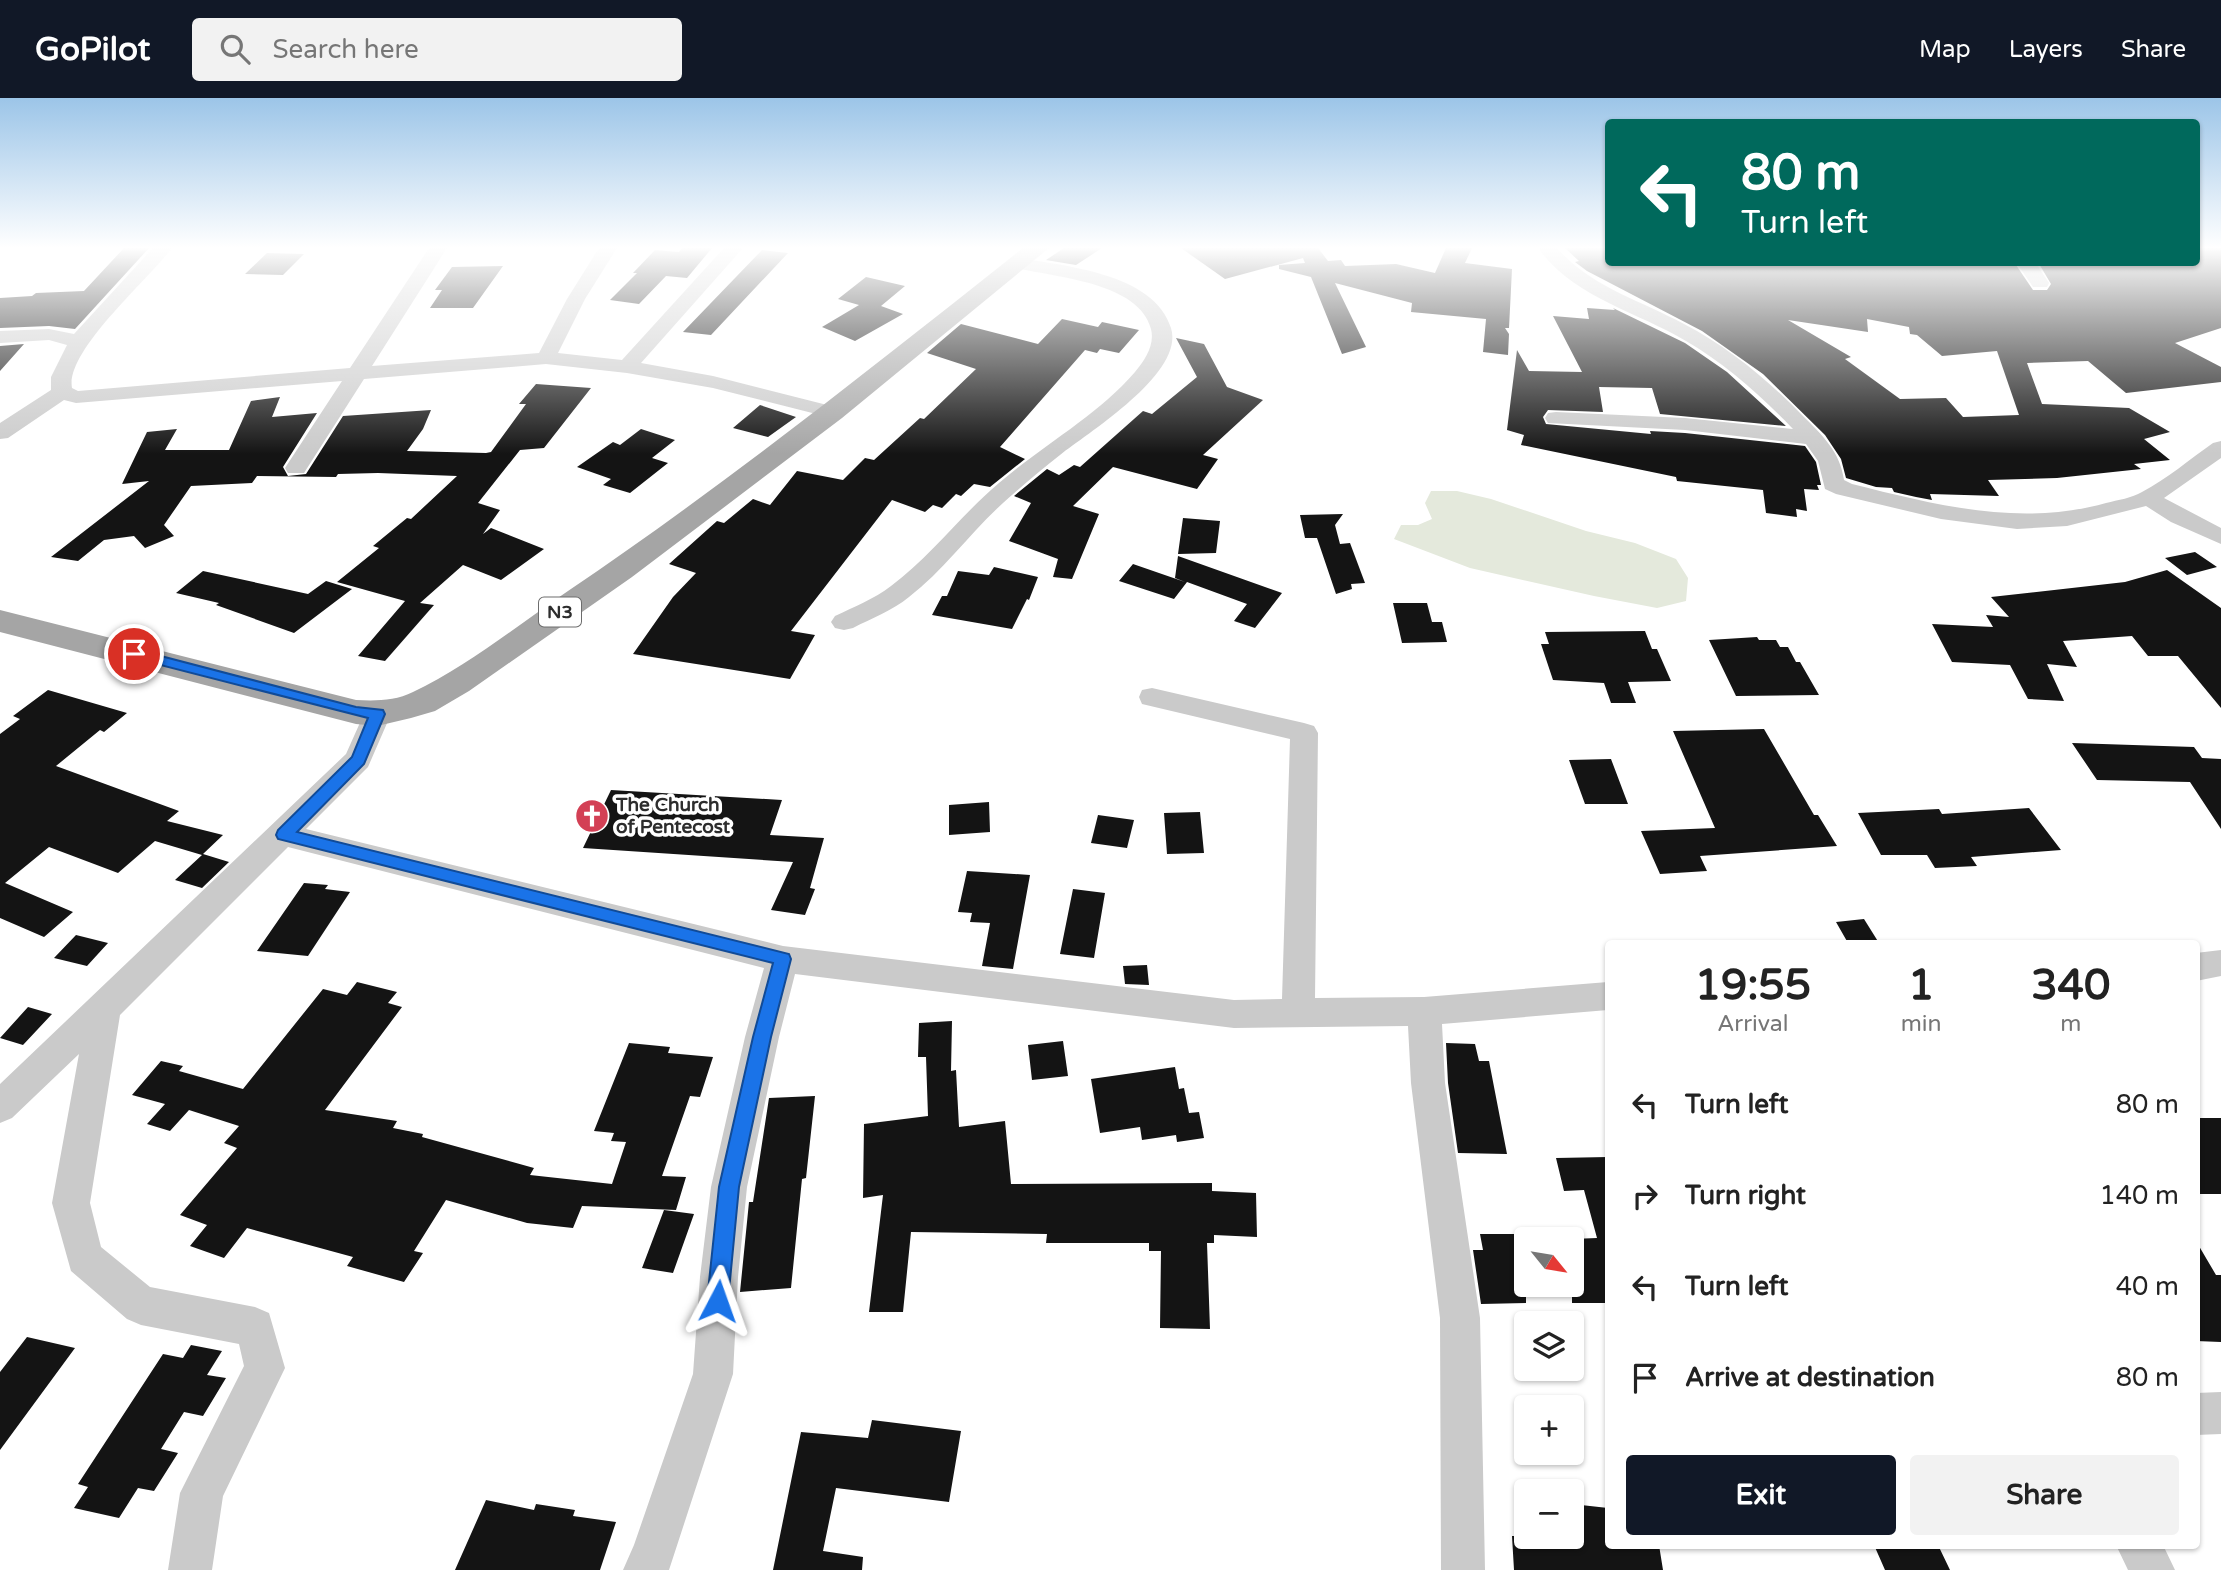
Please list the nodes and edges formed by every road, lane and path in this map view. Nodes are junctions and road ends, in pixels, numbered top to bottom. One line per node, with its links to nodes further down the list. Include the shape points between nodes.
1 (99, 317): 9 (street)
2 (394, 317): 12 (street)
3 (567, 317): 10 (street)
4 (672, 317): 11 (street)
5 (952, 317): 14 (main road, N3)
6 (1156, 317): 23 (street, via 1162,329 1161,345 1149,368 1122,398 1046,455 891,598)
7 (1654, 317): 17 (street, via 1709,347 1759,384)
8 (0, 337): 9 (street, via 53,334)
9 (76, 342): 13 (street, via 74,354 62,370)
10 (546, 358): 11 (street); 12 (street)
11 (627, 367): 14 (street, via 713,382)
12 (359, 372): 13 (street, via 76,397); 19 (street)
13 (62, 392): 16 (street)
14 (832, 412): 25 (main road, N3, via 621,570 457,683 423,702)
15 (1556, 418): 17 (street, via 1685,424)
16 (0, 433)
17 (1811, 438): 20 (street, via 1828,457 1833,484 1949,512 2038,523)
18 (2221, 448): 20 (street)
19 (296, 467)
20 (2149, 498): 21 (street)
21 (2221, 537)
22 (0, 621): 25 (main road, N3)
23 (844, 622)
24 (1152, 696): 32 (street, via 1304,733)
25 (377, 714): 26 (street, via 358,760)
26 (284, 835): 27 (street); 31 (street)
27 (783, 959): 32 (street, via 1234,1014); 39 (street, via 729,1187 713,1374)
28 (2221, 963): 29 (street)
29 (2200, 966)
30 (1605, 996): 33 (street)
31 (104, 1009): 34 (street); 38 (street, via 71,1203 85,1258 141,1305 255,1327 265,1368 202,1493)
32 (1298, 1011): 33 (street)
33 (1424, 1011): 40 (street, via 1428,1083 1460,1318)
34 (0, 1107)
35 (2221, 1413): 36 (street)
36 (2200, 1414)
37 (2140, 1549): 41 (street)
38 (190, 1570)
39 (645, 1570)
40 (1463, 1570)
41 (2153, 1570)

